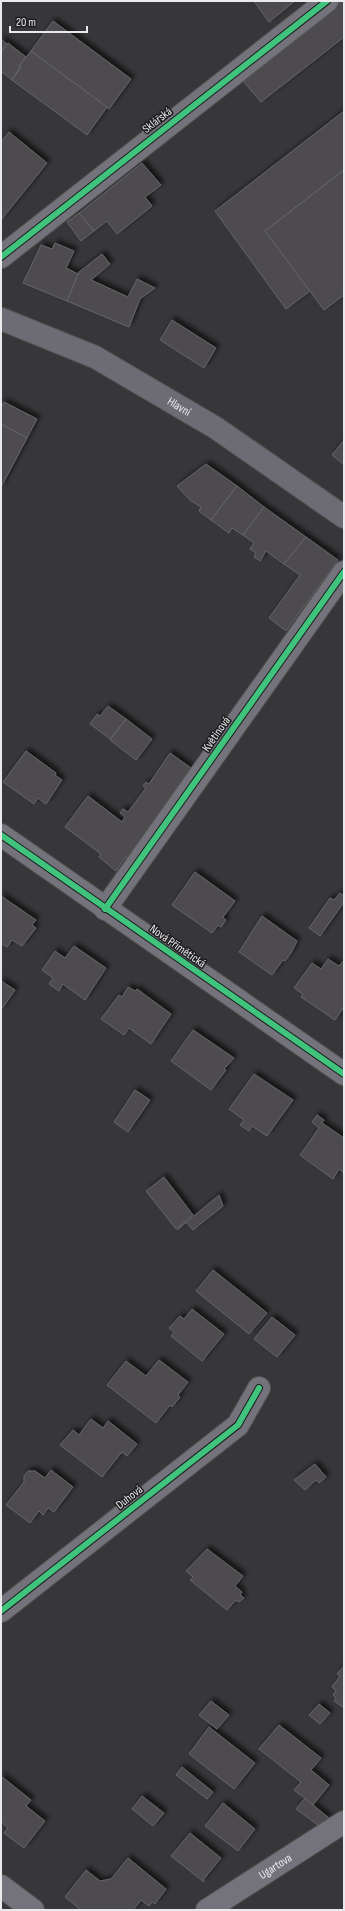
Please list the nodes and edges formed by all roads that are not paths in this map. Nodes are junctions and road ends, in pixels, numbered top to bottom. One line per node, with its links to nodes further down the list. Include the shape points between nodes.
1 (327, 1): 2 (street, Sklářská)
2 (1, 256)
3 (1, 319): 4 (main road, Hlavní, via 95,357 216,428)
4 (344, 517)
5 (344, 572): 7 (street, Květinová)
6 (1, 835): 7 (street, Nová Přímětická)
7 (105, 909): 8 (street, Nová Přímětická)
8 (344, 1074)
9 (259, 1388): 10 (street, Duhová, via 238,1425)
10 (1, 1611)
11 (344, 1822): 14 (street, Ugartova)
12 (1, 1886): 13 (street)
13 (33, 1910)
14 (207, 1910)

